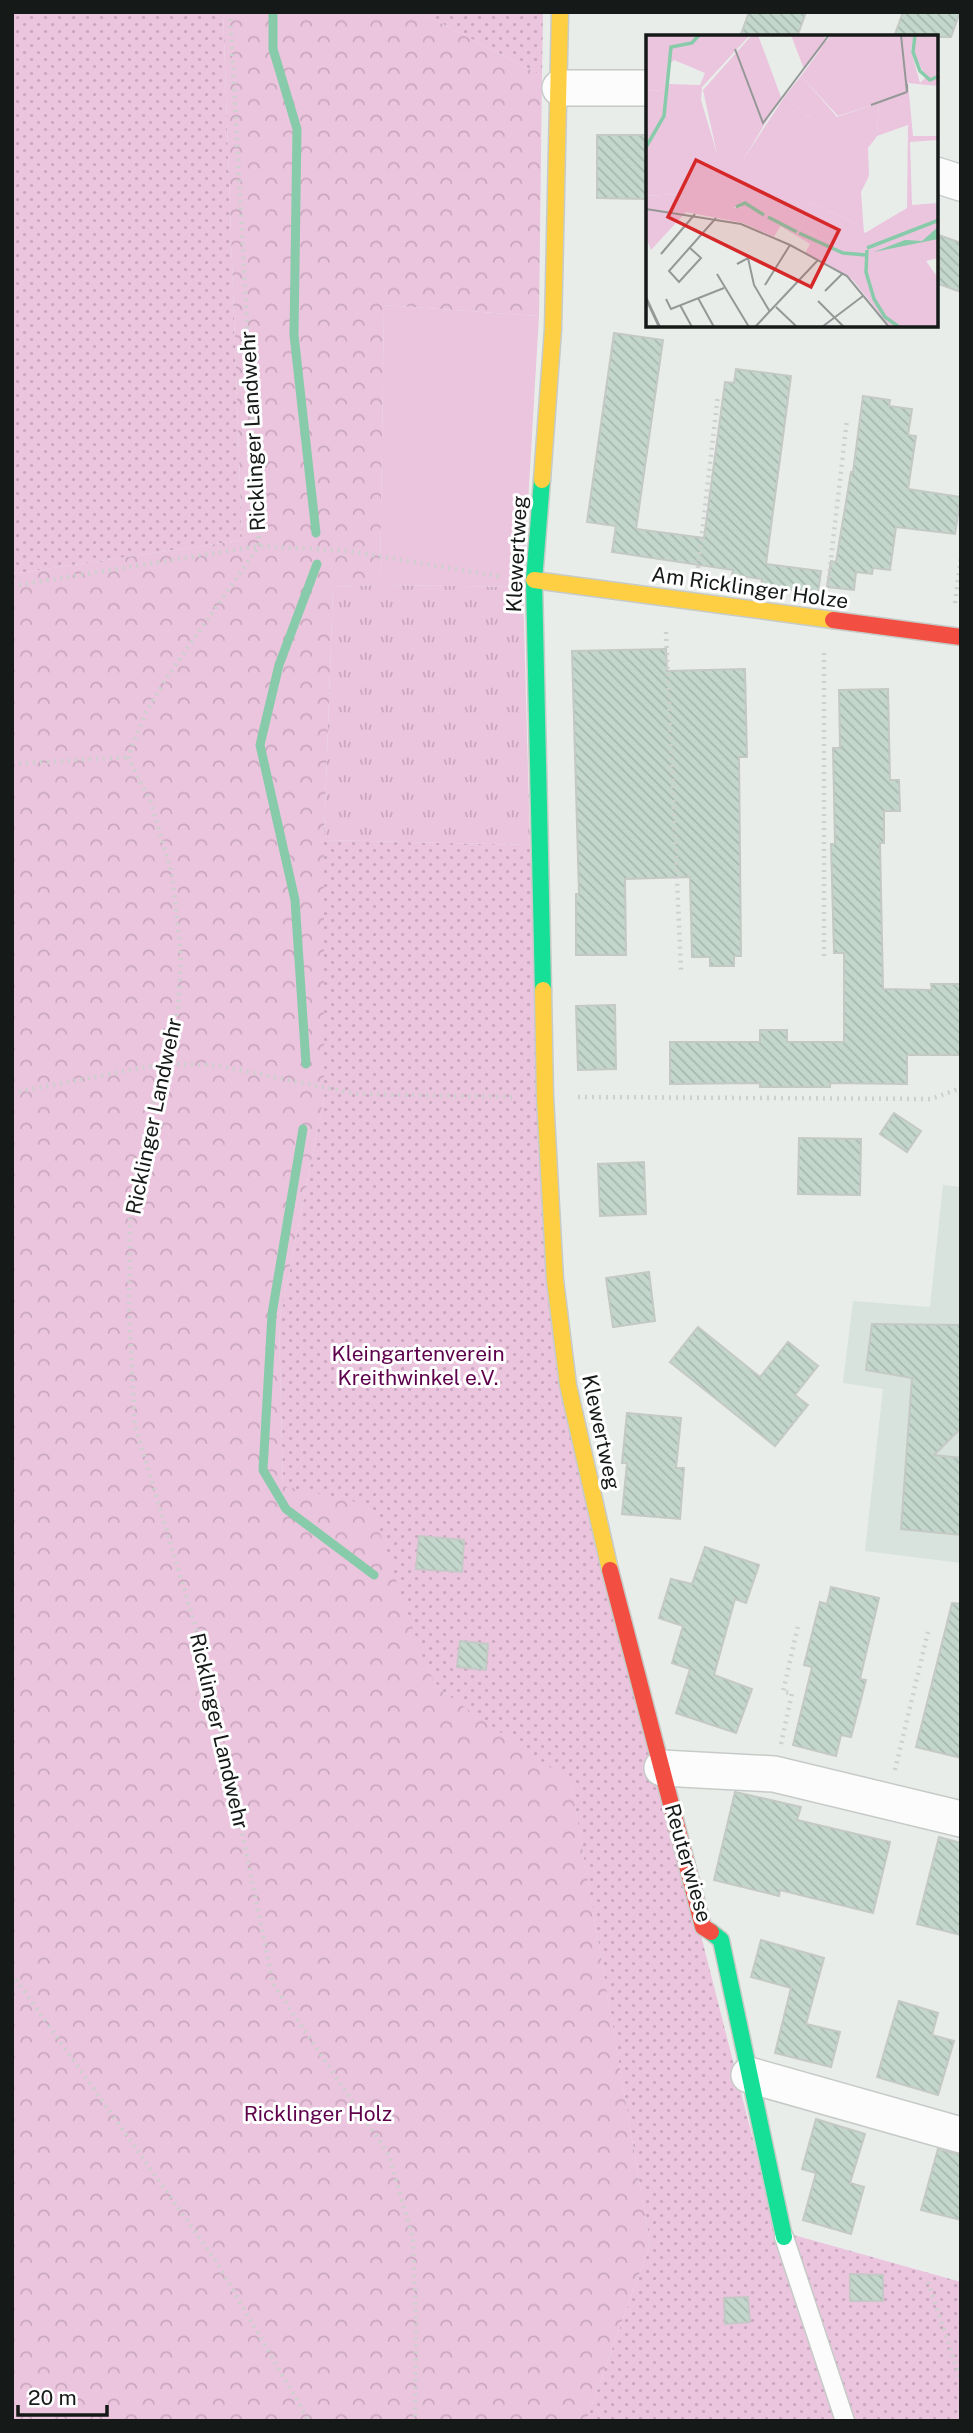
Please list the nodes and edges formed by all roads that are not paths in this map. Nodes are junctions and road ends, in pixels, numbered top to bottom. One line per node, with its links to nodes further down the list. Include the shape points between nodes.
1 (560, 12): 2 (street, Klewertweg)
2 (560, 88): 3 (street); 6 (street, Klewertweg, via 553,329)
3 (646, 88)
4 (938, 176): 5 (street)
5 (961, 183)
6 (534, 580): 7 (street, Am Ricklinger Holze); 8 (street, Klewertweg, via 545,1097 555,1280 568,1385 603,1545)
7 (956, 637)
8 (662, 1768): 9 (street, via 774,1774); 10 (street, Reuterwiese, via 703,1927 721,1940)
9 (961, 1819)
10 (749, 2076): 11 (street); 12 (street, Reuterwiese)
11 (961, 2135)
12 (784, 2237): 13 (lane)
13 (845, 2421)

